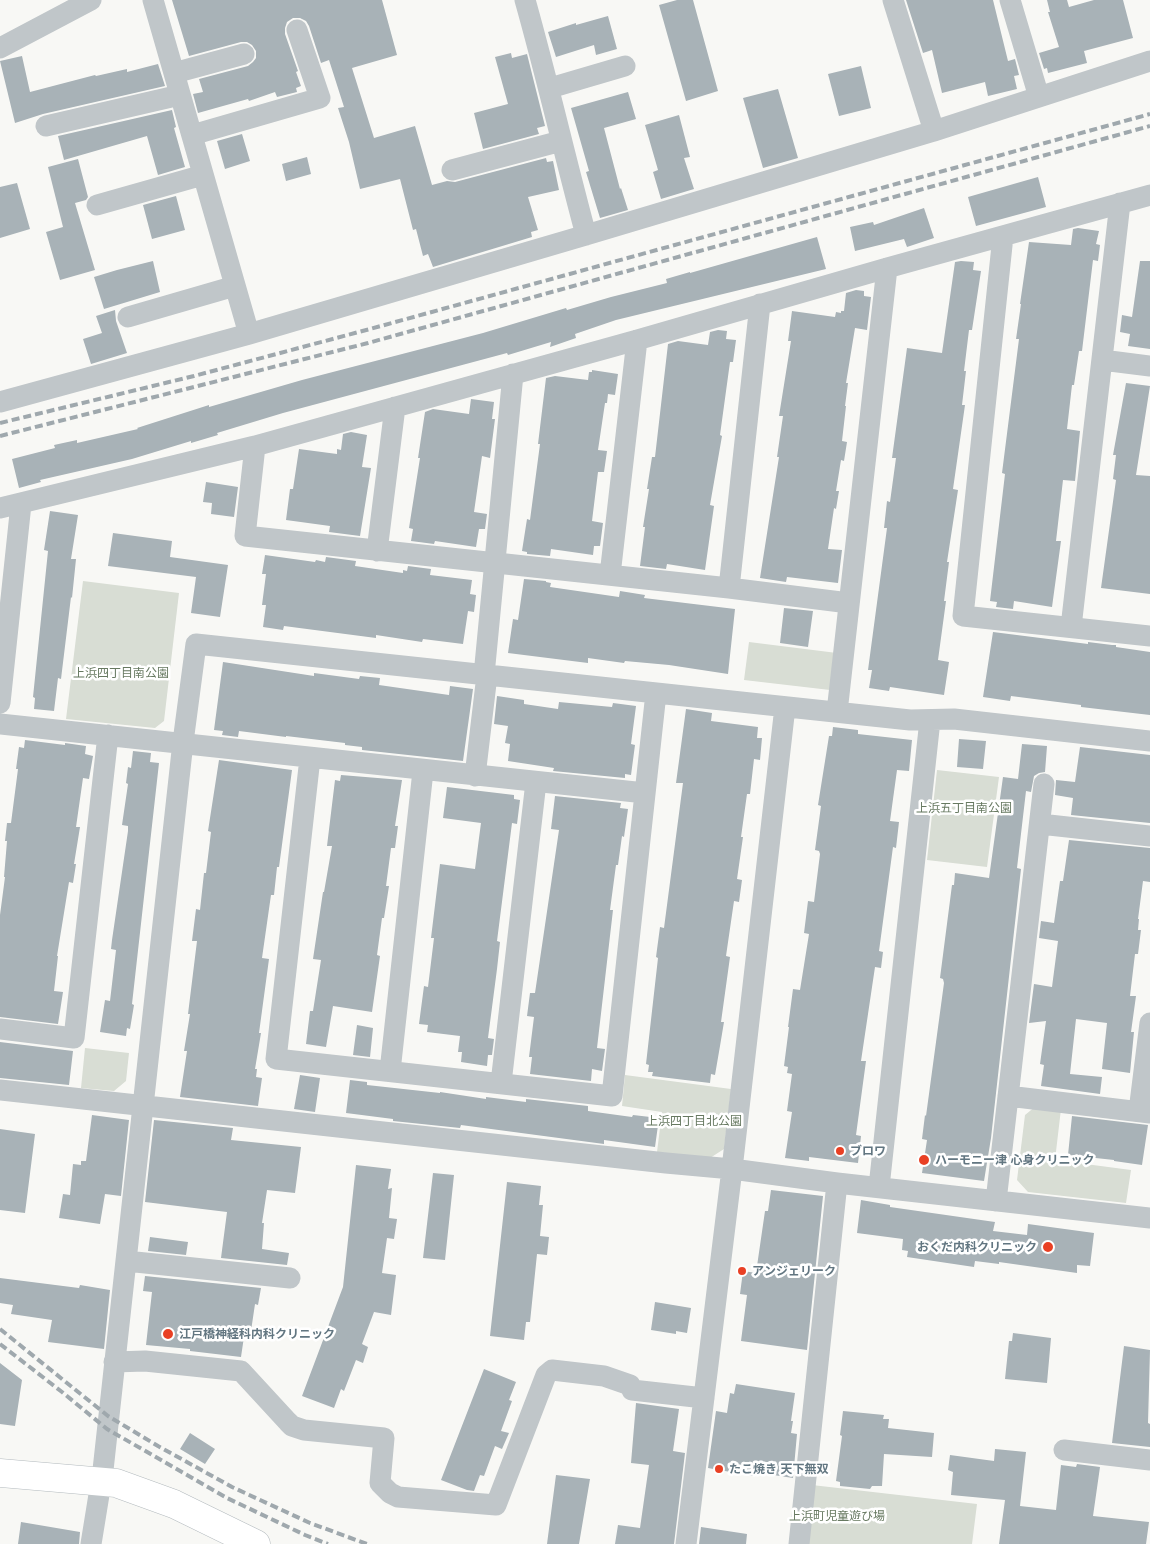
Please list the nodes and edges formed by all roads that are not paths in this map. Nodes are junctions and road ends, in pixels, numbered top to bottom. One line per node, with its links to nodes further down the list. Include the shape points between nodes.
1 (153, 0): 11 (street)
2 (525, 0): 12 (street)
3 (893, 0): 16 (street)
4 (1010, 0): 14 (street)
5 (88, 1): 7 (street)
6 (297, 30): 17 (street, via 320,98)
7 (0, 48)
8 (244, 54): 11 (street)
9 (1150, 61): 14 (street)
10 (625, 66): 12 (street)
11 (174, 73): 13 (street)
12 (550, 88): 18 (street)
13 (180, 95): 15 (street); 17 (street)
14 (1039, 97): 16 (street)
15 (46, 126)
16 (934, 131): 24 (street)
17 (192, 135): 20 (street)
18 (561, 141): 19 (street); 24 (street)
19 (452, 170)
20 (203, 175): 23 (street); 27 (street)
21 (1150, 195): 22 (street)
22 (1120, 203): 25 (street); 32 (street)
23 (97, 205)
24 (586, 235): 30 (street)
25 (1003, 236): 26 (street); 45 (street, via 962,616)
26 (887, 268): 28 (street); 44 (street)
27 (235, 286): 29 (street); 30 (street)
28 (760, 304): 31 (street); 43 (street)
29 (128, 317)
30 (249, 334): 35 (street)
31 (637, 340): 34 (street); 42 (street)
32 (1102, 360): 33 (street); 45 (street)
33 (1150, 366)
34 (513, 374): 36 (street); 41 (street)
35 (0, 402)
36 (394, 407): 37 (street); 40 (street)
37 (255, 446): 38 (street); 40 (street, via 245,536)
38 (21, 504): 39 (street); 49 (street)
39 (0, 508)
40 (377, 551): 41 (street)
41 (494, 564): 42 (street); 47 (street)
42 (610, 575): 43 (street)
43 (728, 588): 44 (street)
44 (849, 603): 51 (street)
45 (1071, 627): 46 (street)
46 (1150, 636)
47 (486, 675): 48 (street); 56 (street, via 196,644); 59 (street)
48 (656, 693): 50 (street); 62 (street)
49 (0, 704)
50 (785, 707): 51 (street); 73 (street)
51 (836, 712): 52 (street)
52 (930, 720): 55 (street, via 954,719); 75 (street)
53 (0, 724): 54 (street)
54 (108, 735): 56 (street); 66 (street, via 74,1038)
55 (1150, 741)
56 (183, 742): 57 (street); 71 (street)
57 (310, 758): 58 (street); 67 (street, via 276,1059)
58 (422, 771): 59 (street); 67 (street)
59 (475, 776): 60 (street)
60 (536, 782): 62 (street); 68 (street)
61 (1044, 784): 63 (street)
62 (645, 793): 68 (street, via 612,1096)
63 (1040, 824): 64 (street); 70 (street)
64 (1150, 836)
65 (1150, 1023): 72 (street)
66 (0, 1029)
67 (390, 1072): 68 (street)
68 (501, 1083)
69 (0, 1090): 71 (street)
70 (1008, 1096): 72 (street); 76 (street)
71 (143, 1107): 73 (street); 78 (street)
72 (1145, 1112)
73 (732, 1169): 74 (street); 81 (street)
74 (837, 1183): 75 (street); 89 (street)
75 (879, 1187): 76 (street)
76 (996, 1201): 77 (street)
77 (1150, 1218)
78 (126, 1261): 79 (street); 80 (street)
79 (290, 1278)
80 (114, 1362): 81 (street, via 145,1361 241,1371 292,1426 384,1438 380,1483 390,1493 398,1497 496,1505 546,1375 552,1370 604,1376 630,1385 632,1390); 85 (street)
81 (704, 1398): 88 (street)
82 (1064, 1450): 83 (street)
83 (1150, 1460)
84 (0, 1473): 85 (street)
85 (100, 1482): 86 (street); 87 (street, via 116,1482 174,1504)
86 (90, 1544)
87 (256, 1544)
88 (686, 1544)
89 (799, 1544)

